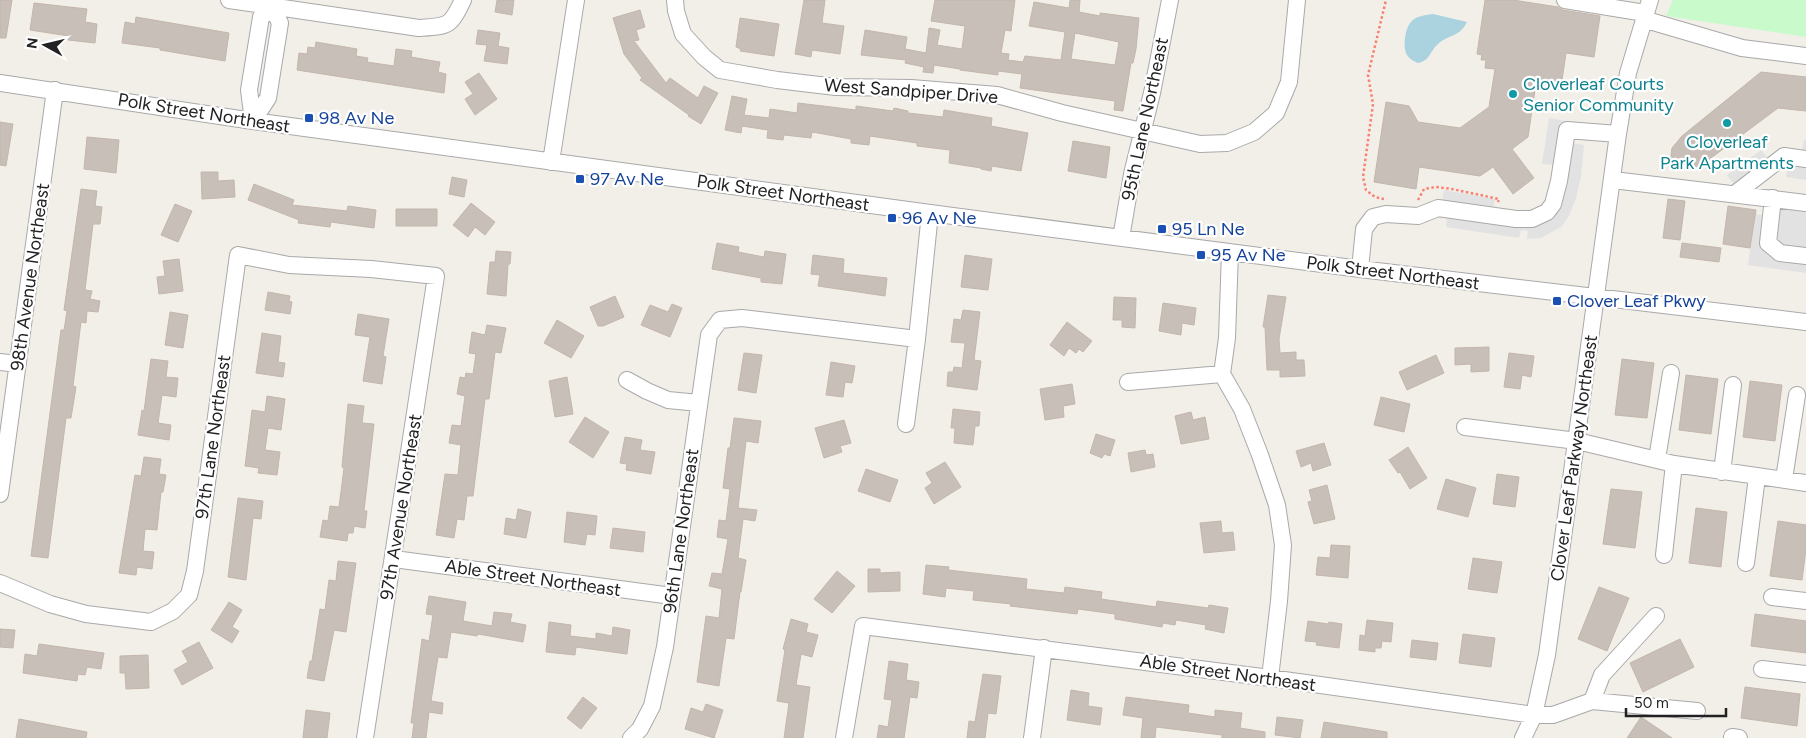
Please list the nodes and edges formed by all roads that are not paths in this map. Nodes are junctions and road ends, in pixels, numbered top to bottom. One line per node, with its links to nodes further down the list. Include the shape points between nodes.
1 (229, 0): 8 (street)
2 (463, 0): 8 (street, via 454,19 442,26 419,28)
3 (576, 0): 17 (street)
4 (675, 0): 14 (street, West Sandpiper Drive, via 683,34 720,70 836,87 912,88 997,95)
5 (1170, 0): 14 (street, 95th Lane Northeast)
6 (1297, 0): 14 (street, West Sandpiper Drive, via 1289,82 1276,113 1254,132 1227,143 1200,144)
7 (1565, 0): 9 (street)
8 (273, 3): 13 (street, via 280,23 268,98)
9 (1646, 11): 10 (street, via 1742,48); 15 (street, Clover Leaf Parkway Northeast, via 1628,73)
10 (1806, 56)
11 (0, 83): 12 (street, Polk Street Northeast)
12 (55, 90): 13 (street, Polk Street Northeast); 32 (street, 98th Avenue Northeast)
13 (253, 121): 17 (street, Polk Street Northeast)
14 (1142, 131): 23 (street, 95th Lane Northeast)
15 (1618, 134): 18 (street, Clover Leaf Parkway Northeast); 27 (street, via 1567,130 1553,204 1547,212 1532,219 1438,208 1418,216 1386,214 1372,217 1364,229)
16 (1806, 159): 19 (street, via 1784,156)
17 (551, 162): 22 (street, Polk Street Northeast)
18 (1612, 180): 19 (street); 28 (street, Clover Leaf Parkway Northeast)
19 (1736, 193): 20 (street)
20 (1773, 198): 21 (street); 26 (street, via 1768,243 1780,253)
21 (1806, 203)
22 (930, 213): 23 (street, Polk Street Northeast); 30 (street)
23 (1121, 238): 24 (street, Polk Street Northeast)
24 (1230, 252): 27 (street, Polk Street Northeast); 34 (street, via 1227,338)
25 (238, 255): 51 (street, 97th Avenue Northeast, via 289,265 436,276); 53 (street, 97th Lane Northeast, via 196,571 189,595 173,611 151,622 86,614 50,604)
26 (1806, 256)
27 (1360, 269): 28 (street, Polk Street Northeast)
28 (1596, 297): 29 (street, Polk Street Northeast); 42 (street, Clover Leaf Parkway Northeast)
29 (1806, 322)
30 (917, 339): 39 (street, 96th Lane Northeast, via 742,318 720,320 708,335); 40 (street)
31 (0, 362): 32 (street)
32 (18, 364): 49 (street, 98th Avenue Northeast)
33 (1670, 373): 43 (street)
34 (1222, 374): 36 (street); 61 (street, via 1242,409 1277,506 1283,545)
35 (627, 380): 39 (street, via 668,400)
36 (1128, 382)
37 (1733, 384): 45 (street)
38 (1797, 395): 47 (street)
39 (699, 403): 54 (street, 96th Lane Northeast)
40 (906, 424)
41 (1465, 427): 42 (street)
42 (1576, 441): 43 (street); 64 (street, Clover Leaf Parkway Northeast, via 1547,655)
43 (1657, 459): 44 (street)
44 (1674, 464): 45 (street); 50 (street)
45 (1722, 472): 46 (street)
46 (1757, 477): 47 (street); 52 (street)
47 (1784, 479): 48 (street)
48 (1806, 482)
49 (0, 494)
50 (1664, 555)
51 (394, 560): 54 (street, Able Street Northeast); 65 (street, 97th Avenue Northeast)
52 (1746, 563)
53 (0, 583)
54 (672, 596): 66 (street, 96th Lane Northeast, via 652,706)
55 (1772, 597): 56 (street)
56 (1806, 601)
57 (1656, 616): 62 (street, via 1602,675)
58 (1044, 648): 61 (street, Able Street Northeast); 67 (street, Able Street Northeast, via 863,626); 68 (street)
59 (1762, 669): 60 (street)
60 (1806, 674)
61 (1270, 678): 64 (street, Able Street Northeast)
62 (1592, 701): 63 (street); 64 (street, Able Street Northeast, via 1554,715)
63 (1697, 711)
64 (1534, 715): 69 (street, Clover Leaf Parkway Northeast)
65 (365, 738)
66 (632, 738)
67 (844, 738)
68 (1032, 738)
69 (1523, 738)

